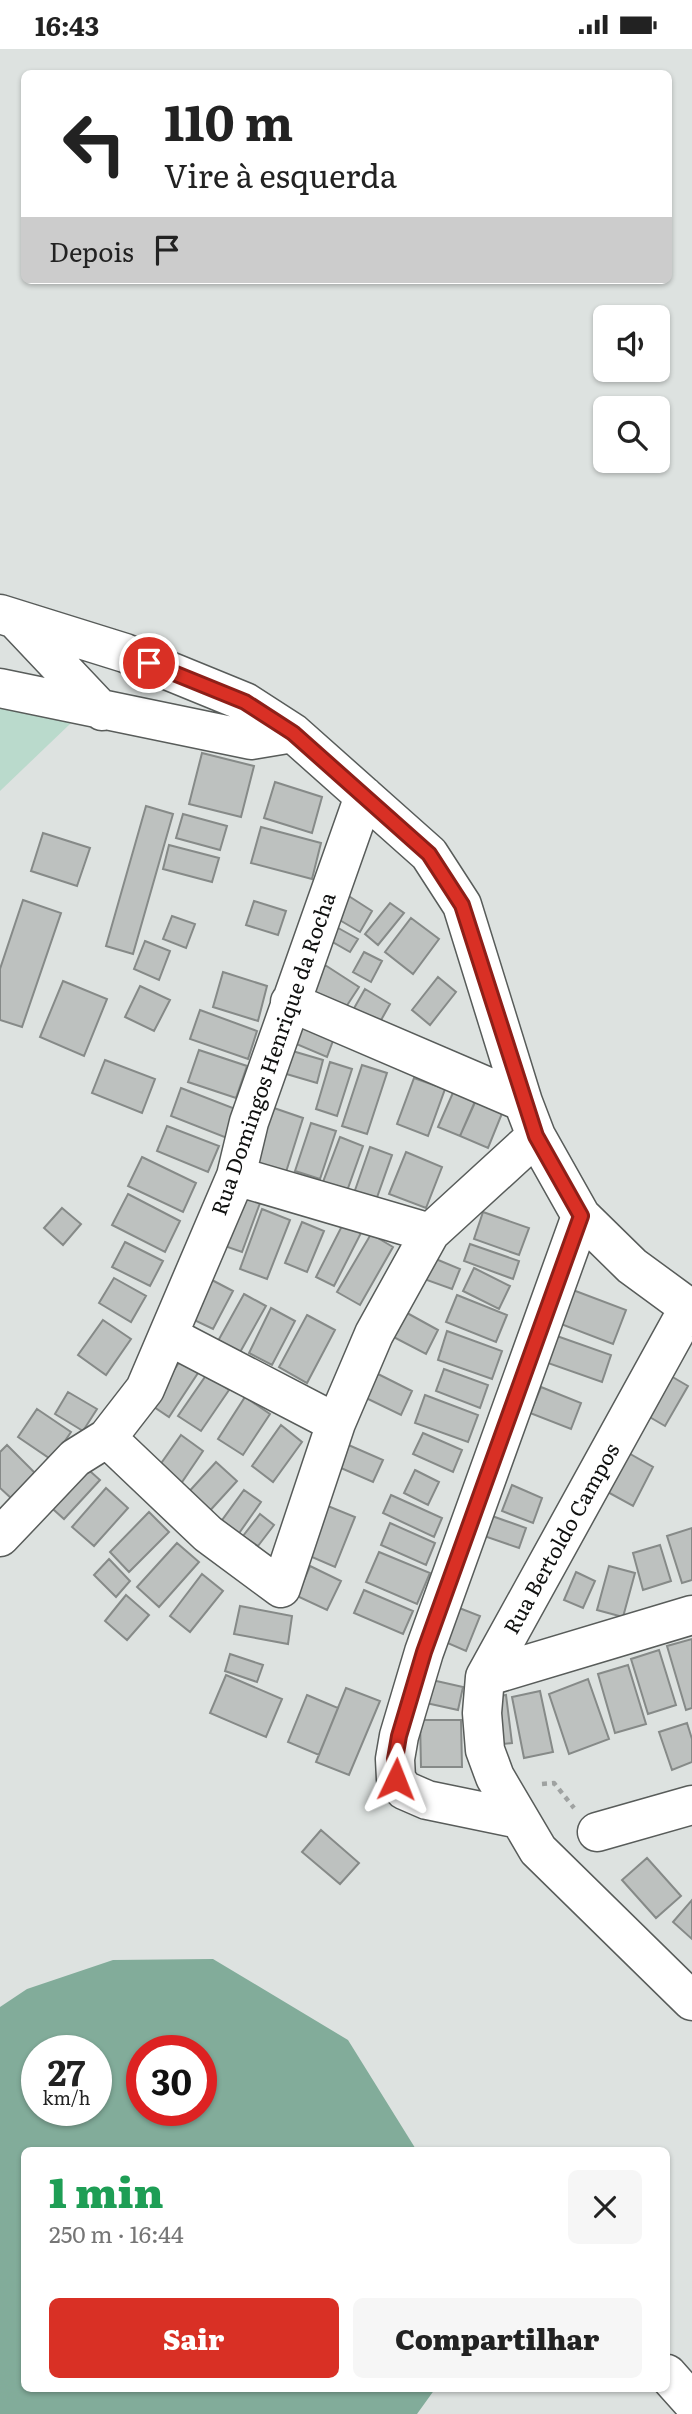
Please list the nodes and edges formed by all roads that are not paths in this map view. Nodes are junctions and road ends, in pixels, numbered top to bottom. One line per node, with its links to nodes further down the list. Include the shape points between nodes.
1 (7, 616): 3 (street); 4 (street, via 125,653 245,702)
2 (0, 688): 3 (street)
3 (102, 711): 4 (street, via 251,740)
4 (293, 733): 5 (street)
5 (365, 796): 6 (street, Rua Domingos Henrique da Rocha); 7 (street, via 429,854 462,905)
6 (290, 1002): 7 (street); 8 (street, Rua Domingos Henrique da Rocha)
7 (530, 1119): 9 (street); 10 (street)
8 (236, 1175): 10 (street); 12 (street, Rua Domingos Henrique da Rocha)
9 (581, 1216): 11 (street); 19 (street, via 424,1652 395,1759 396,1779 404,1790 427,1800)
10 (430, 1233): 13 (street, via 374,1334)
11 (689, 1319): 17 (street, Rua Bertoldo Campos)
12 (169, 1336): 13 (street); 14 (street, Rua Domingos Henrique da Rocha, via 145,1389)
13 (336, 1423): 14 (street, via 281,1588 208,1534)
14 (107, 1438): 15 (street, Rua Domingos Henrique da Rocha, via 75,1458)
15 (0, 1537)
16 (692, 1615): 17 (street)
17 (485, 1677): 19 (street, Rua Bertoldo Campos, via 485,1750)
18 (692, 1805): 20 (street)
19 (519, 1819): 21 (street, Rua Bertoldo Campos, via 538,1850)
20 (597, 1832)
21 (692, 2001)
22 (670, 2377): 23 (street)
23 (692, 2402)

